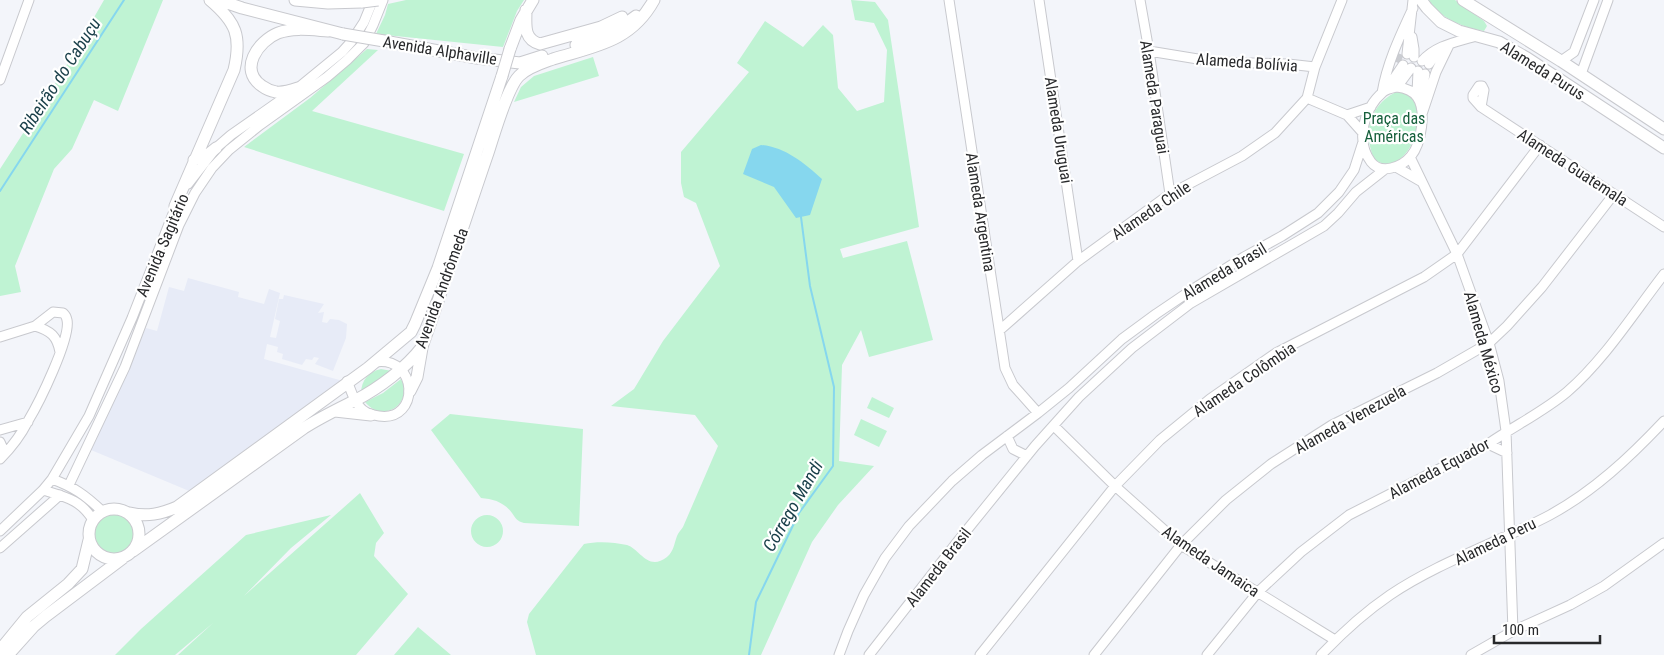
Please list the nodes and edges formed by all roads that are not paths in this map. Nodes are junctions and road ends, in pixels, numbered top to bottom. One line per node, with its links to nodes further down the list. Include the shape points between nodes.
1 (29, 0): 33 (street)
2 (210, 0): 51 (main road, via 228,17 235,30 237,56 234,70)
3 (219, 0): 21 (main road, Avenida Alphaville)
4 (296, 0): 15 (main road, via 328,3)
5 (378, 0): 15 (main road, bridge)
6 (384, 0): 61 (street, Avenida Sagitário, via 364,42 347,60 260,125 212,168)
7 (654, 0): 46 (main road, Avenida Andrômeda, via 648,12 622,35 542,63 520,75 512,87)
8 (949, 0): 69 (street, Alameda Argentina)
9 (1039, 0): 66 (street, Alameda Uruguai)
10 (1140, 0): 27 (street, Alameda Paraguai)
11 (1342, 0): 30 (street)
12 (1463, 0): 19 (main road, Alameda Purus)
13 (1594, 0): 23 (street)
14 (1608, 0): 25 (street)
15 (368, 1): 35 (street, Avenida Sagitário, via 364,22 351,42 329,65)
16 (1416, 3): 20 (street); 22 (main road, Alameda Purus, via 1427,8 1441,22); 36 (street, via 1391,59)
17 (646, 4): 18 (main road, via 601,26 540,44 534,42 526,31); 21 (main road, Avenida Alphaville, bridge, via 624,24 604,34 520,63)
18 (530, 5): 44 (main road, Avenida Andrômeda, bridge, via 510,49)
19 (1494, 20): 24 (main road); 29 (main road, Alameda Purus)
20 (1411, 27): 28 (street); 28 (street)
21 (328, 31): 35 (main road, via 278,33 263,42 254,53 252,74 257,83 276,92)
22 (1476, 36): 24 (main road, Alameda Purus); 26 (street)
23 (1581, 37): 25 (street); 29 (street, via 1574,52)
24 (1491, 40): 49 (main road, Alameda Purus, via 1527,58)
25 (1592, 43): 32 (street)
26 (1445, 46): 28 (street); 38 (street)
27 (1149, 52): 30 (street, Alameda Bolívia, via 1216,62); 55 (street, Alameda Paraguai)
28 (1416, 56)
29 (1561, 61): 32 (main road, Alameda Purus)
30 (1315, 67): 37 (street)
31 (1410, 68): 34 (street); 36 (street); 38 (street)
32 (1581, 74): 42 (main road, Alameda Purus)
33 (0, 80)
34 (1397, 87): 36 (street); 38 (street, via 1410,91)
35 (298, 88): 48 (street, Avenida Sagitário)
36 (1384, 91): 39 (street)
37 (1307, 98): 41 (street); 55 (street, Alameda Chile, via 1275,133 1260,144)
38 (1420, 106): 50 (street, via 1421,134)
39 (1371, 107): 41 (street); 43 (street)
40 (1482, 107): 47 (street, Alameda Guatemala)
41 (1347, 115): 43 (street)
42 (1664, 130)
43 (1363, 133): 45 (street)
44 (482, 134): 46 (main road); 58 (main road, Avenida Andrômeda)
45 (1363, 142): 53 (street, via 1370,162); 77 (street, Alameda Brasil, via 1354,170 1339,192 1318,213 1156,314 1122,339)
46 (491, 145): 60 (main road, Avenida Andrômeda)
47 (1540, 145): 56 (street, Alameda Guatemala); 65 (street, Alameda Colômbia)
48 (216, 148): 51 (main road); 57 (street, Avenida Sagitário)
49 (1664, 148)
50 (1410, 157): 52 (street); 54 (street, Alameda México)
51 (194, 160): 57 (main road)
52 (1396, 167): 53 (street); 54 (street)
53 (1384, 170): 79 (street, Alameda Brasil, via 1356,192 1324,226 1191,303 1132,348)
54 (1422, 182): 65 (street, Alameda México)
55 (1170, 194): 66 (street, Alameda Chile)
56 (1614, 194): 62 (street, Alameda Guatemala); 71 (street, Alameda Venezuela, via 1542,287)
57 (175, 206): 59 (street, Avenida Sagitário)
58 (454, 216): 60 (main road); 63 (main road, Avenida Andrômeda)
59 (170, 221): 61 (street); 95 (street, Avenida Sagitário, via 89,416)
60 (465, 222): 64 (main road, Avenida Andrômeda)
61 (179, 225): 96 (street, Avenida Sagitário, via 125,367)
62 (1664, 227)
63 (448, 232): 64 (main road); 74 (main road, Avenida Andrômeda, via 438,268 414,327)
64 (460, 239): 72 (main road, Avenida Andrômeda)
65 (1457, 254): 71 (street, Alameda México); 97 (street, Alameda Colômbia, via 1424,277 1261,363 1160,440)
66 (1078, 261): 69 (street, Alameda Chile)
67 (1664, 274): 88 (street, Alameda Equador, via 1600,359 1568,391)
68 (35, 326): 70 (street); 73 (street, via 55,336); 73 (street, via 53,312 66,316 67,326)
69 (1000, 330): 82 (street, Alameda Argentina, via 1005,368 1013,385)
70 (0, 337)
71 (1488, 343): 88 (street, Alameda México, via 1499,380); 107 (street, Alameda Venezuela, via 1436,374 1332,425 1271,464 1226,500)
72 (422, 347): 75 (main road, Avenida Andrômeda); 78 (main road, via 417,377)
73 (60, 352): 85 (street)
74 (375, 362): 75 (street, via 388,362); 76 (main road, Avenida Andrômeda)
75 (400, 369): 78 (street, via 408,379); 80 (main road, Avenida Andrômeda)
76 (347, 381): 80 (street); 101 (main road, Avenida Andrômeda, via 177,508 161,514)
77 (1069, 388): 79 (street); 82 (street, Alameda Brasil)
78 (410, 391): 83 (street, via 402,408 389,417)
79 (1079, 397): 86 (street, Alameda Brasil)
80 (355, 400): 81 (main road, Avenida Andrômeda); 83 (street)
81 (333, 411): 83 (main road); 109 (main road, Avenida Andrômeda, via 304,428)
82 (1038, 413): 89 (street, Alameda Brasil)
83 (371, 415)
84 (1664, 421): 104 (street, Alameda Peru, via 1602,480 1550,514)
85 (28, 422): 87 (street); 93 (street)
86 (1054, 426): 94 (street, Alameda Brasil); 97 (street, Alameda Jamaica)
87 (0, 430)
88 (1504, 435): 91 (street, Alameda Equador); 92 (street, Alameda México)
89 (1007, 436): 94 (street, via 1013,449); 116 (street, Alameda Brasil, via 952,481 909,526 864,595)
90 (0, 442): 93 (street)
91 (1488, 444): 92 (street); 111 (street, Alameda Equador, via 1349,515 1301,552)
92 (1507, 453): 104 (street, Alameda México)
93 (3, 456)
94 (1027, 456): 117 (street, Alameda Brasil)
95 (52, 479): 96 (street); 98 (street, Avenida Sagitário)
96 (69, 485): 100 (street)
97 (1115, 486): 107 (street, Alameda Jamaica); 118 (street, Alameda Colômbia)
98 (43, 490): 99 (street); 103 (street, Avenida Sagitário)
99 (60, 496): 102 (street, via 77,502); 108 (street)
100 (102, 511): 101 (main road, via 113,508); 102 (main road)
101 (130, 514): 109 (main road, via 140,533)
102 (93, 520): 105 (main road)
103 (0, 531)
104 (1510, 534): 112 (street, Alameda México); 113 (street, Alameda Peru, via 1390,595)
105 (89, 540): 110 (main road, via 93,548 106,558); 114 (main road, via 82,569 27,617)
106 (1664, 543): 112 (street, via 1604,586)
107 (1181, 545): 111 (street, Alameda Jamaica); 119 (street, Alameda Venezuela)
108 (0, 548)
109 (133, 551): 110 (main road)
110 (123, 558): 115 (main road, via 34,626)
111 (1258, 592): 113 (street, Alameda Jamaica); 120 (street, Alameda Equador)
112 (1513, 631): 122 (street)
113 (1335, 640): 121 (street, Alameda Peru)
114 (0, 650)
115 (8, 655)
116 (839, 655)
117 (869, 655)
118 (980, 655)
119 (1094, 655)
120 (1207, 655)
121 (1321, 655)
122 (1471, 655)

